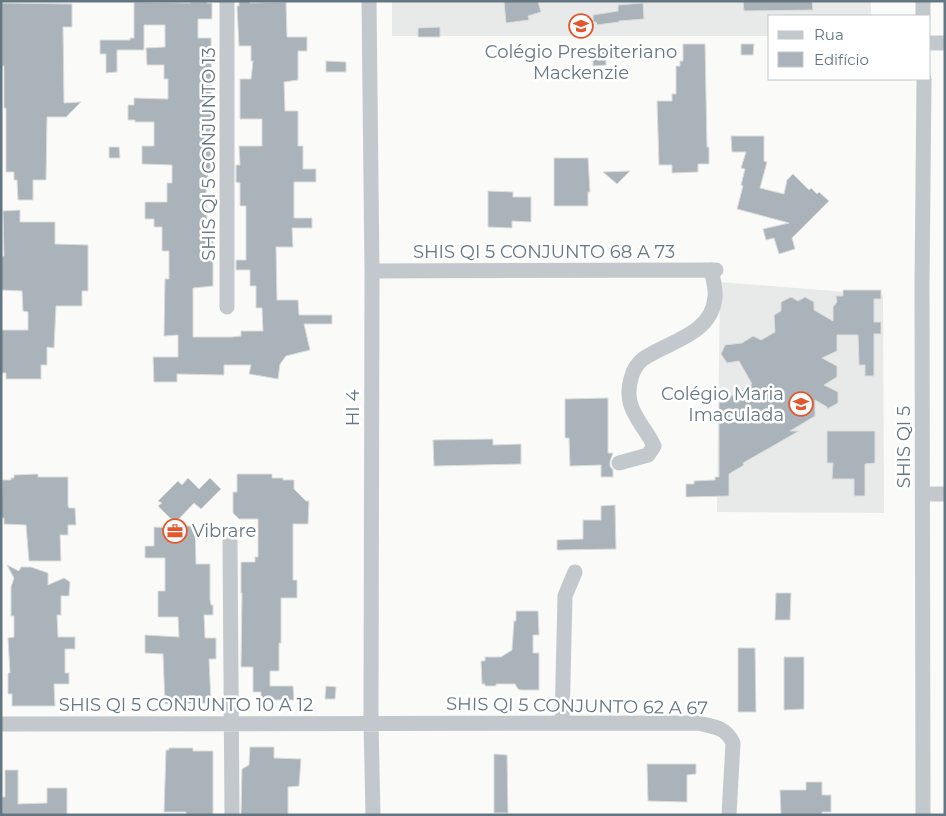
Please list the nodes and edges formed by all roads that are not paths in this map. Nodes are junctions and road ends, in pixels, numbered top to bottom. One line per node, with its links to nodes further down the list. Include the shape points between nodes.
1 (227, 1): 9 (street, SHIS QI 5 CONJUNTO 13)
2 (369, 1): 8 (street, HI 4)
3 (923, 1): 4 (street)
4 (923, 15)
5 (931, 43): 6 (street)
6 (945, 43)
7 (924, 80): 11 (street, SHIS QI 5)
8 (372, 270): 10 (street, SHIS QI 5 CONJUNTO 68 A 73, via 713,270 715,297 703,326 642,360 635,370 630,382 630,400 636,418 654,446 648,455); 15 (street, HI 4)
9 (227, 308)
10 (619, 463)
11 (923, 494): 12 (street); 22 (street, SHIS QI 5)
12 (945, 494)
13 (230, 541): 18 (street)
14 (575, 572): 16 (street, via 565,596)
15 (371, 722): 16 (street, SHIS QI 5 CONJUNTO 62 A 67); 18 (street, SHIS QI 5 CONJUNTO 10 A 12); 20 (street, HI 4)
16 (562, 723): 21 (street, SHIS QI 5 CONJUNTO 62 A 67, via 698,723 719,728 729,734 733,743)
17 (1, 724): 18 (street, SHIS QI 5 CONJUNTO 10 A 12)
18 (232, 724): 19 (street)
19 (232, 815)
20 (373, 815)
21 (729, 815)
22 (923, 815)

